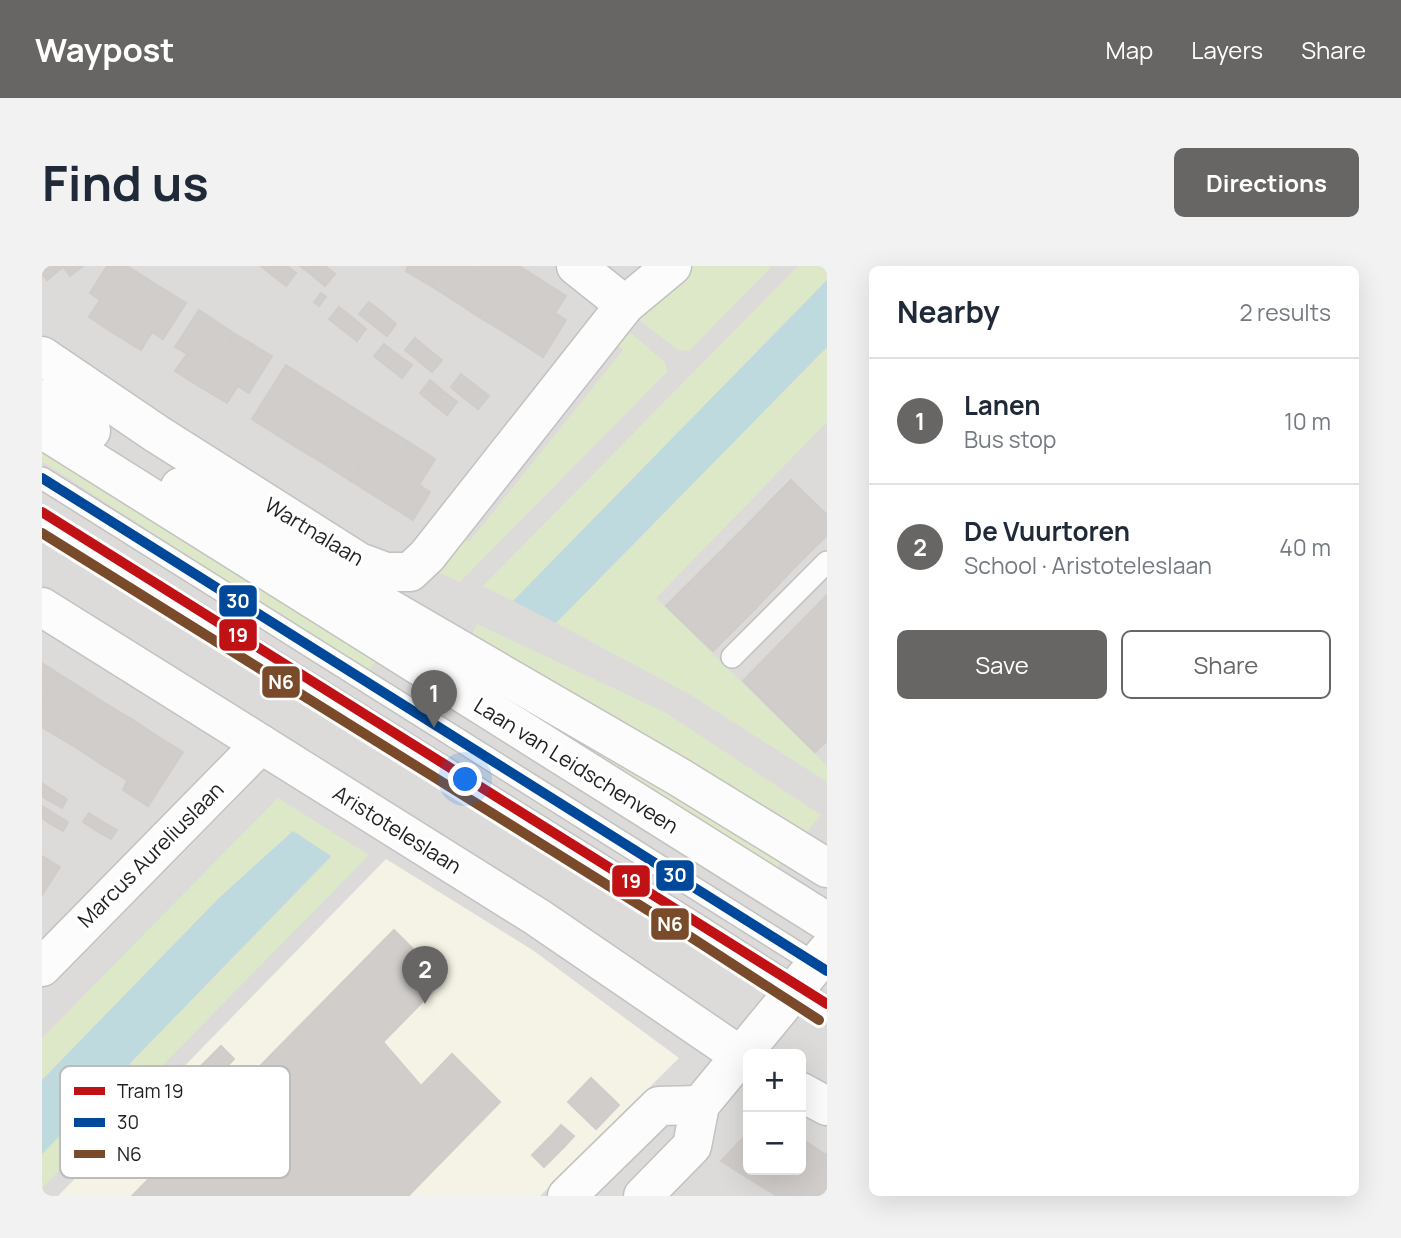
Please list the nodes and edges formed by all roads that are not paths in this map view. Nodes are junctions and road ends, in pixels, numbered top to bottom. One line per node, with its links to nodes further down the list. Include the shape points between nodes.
1 (576, 266): 3 (street)
2 (672, 266): 3 (street)
3 (625, 306): 4 (street, Wartnalaan, via 410,572 386,572 359,562)
4 (42, 356)
5 (42, 399): 13 (street, Laan van Leidschenveen, via 150,470)
6 (42, 429): 14 (street, Laan van Leidschenveen)
7 (42, 478): 16 (lane, Laan van Leidschenveen)
8 (42, 517): 16 (lane, Laan van Leidschenveen, via 693,922)
9 (827, 562): 11 (lane)
10 (42, 607): 12 (street, Aristoteleslaan)
11 (732, 657)
12 (261, 744): 15 (street, Marcus Aureliuslaan); 19 (street, Aristoteleslaan, via 537,917)
13 (827, 868)
14 (827, 922)
15 (42, 967)
16 (816, 968): 17 (lane, Laan van Leidschenveen); 18 (street)
17 (827, 1008)
18 (751, 1049)
19 (743, 1057)
20 (743, 1059): 22 (street)
21 (806, 1095): 23 (street)
22 (700, 1105): 24 (street, via 659,1106); 25 (street, via 692,1146)
23 (827, 1106)
24 (567, 1196)
25 (643, 1196)

